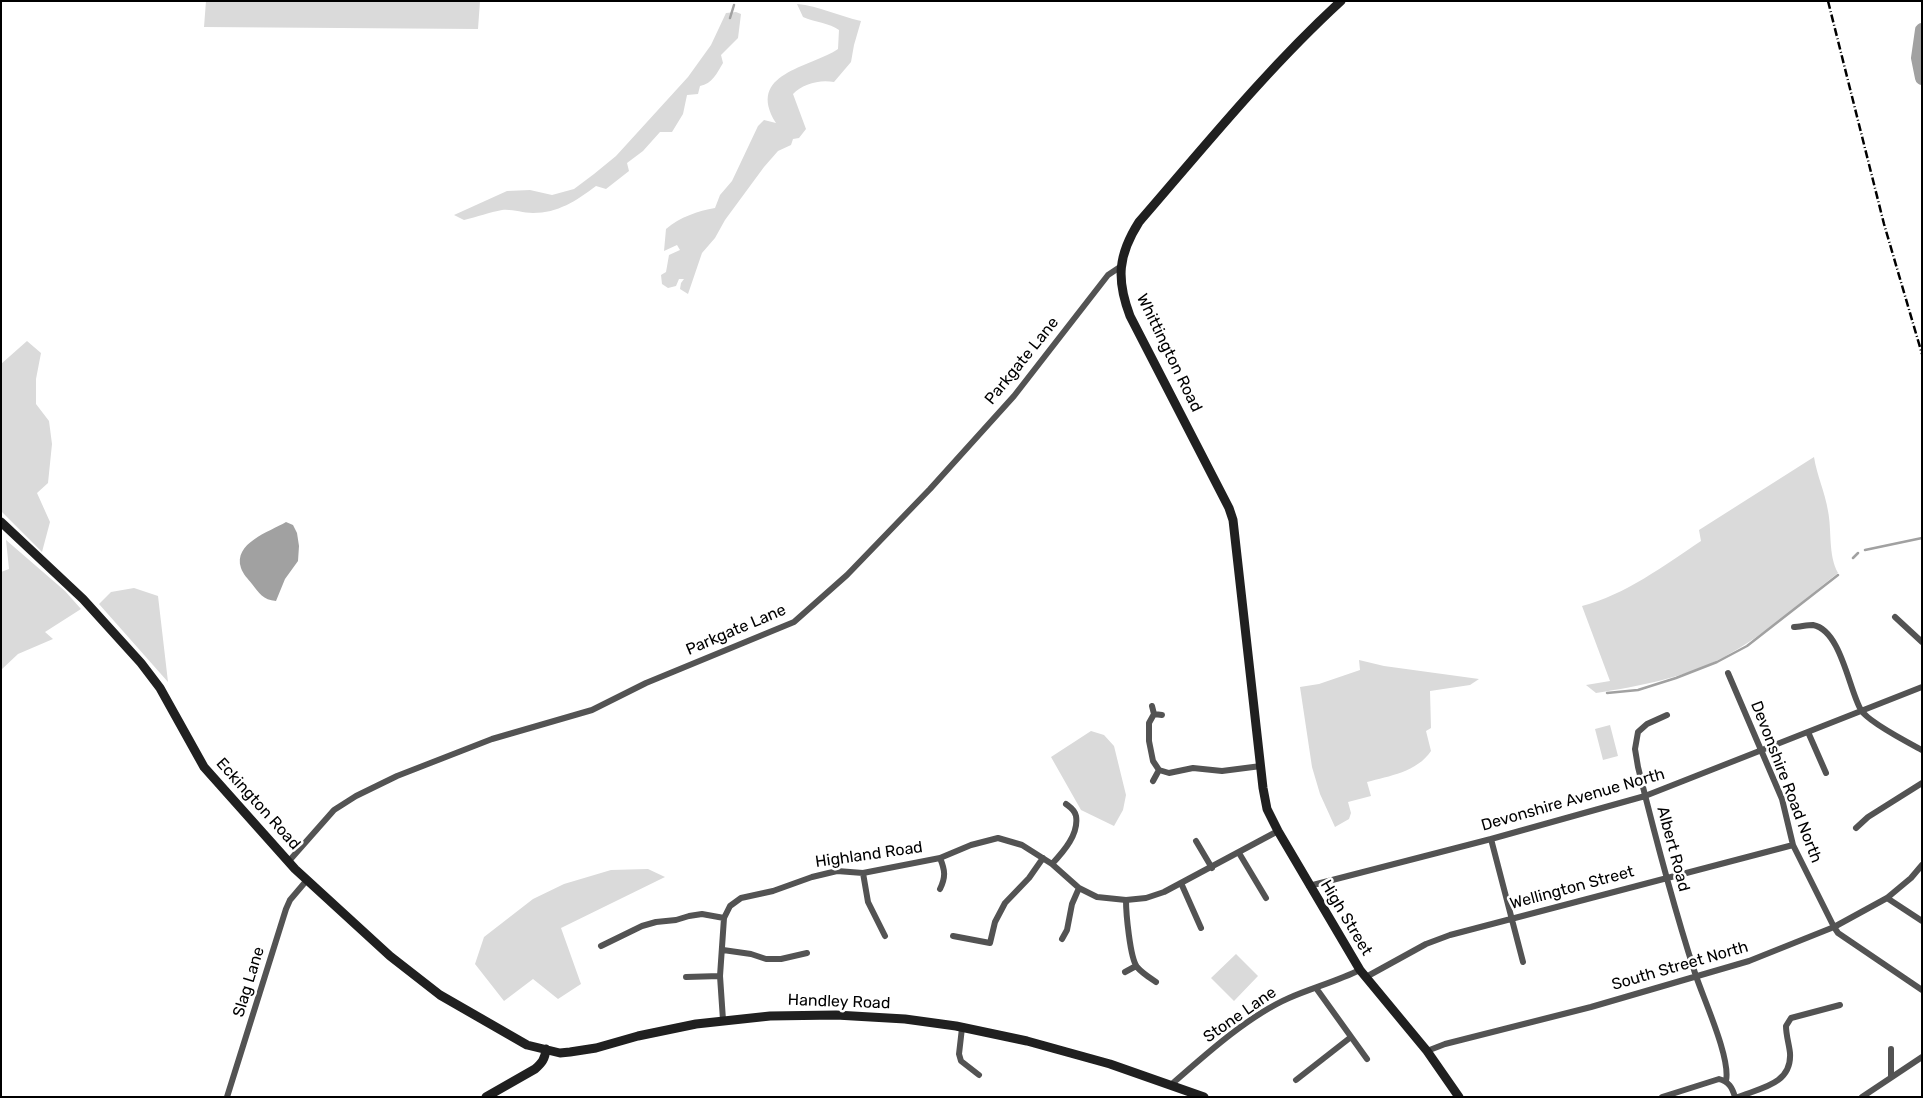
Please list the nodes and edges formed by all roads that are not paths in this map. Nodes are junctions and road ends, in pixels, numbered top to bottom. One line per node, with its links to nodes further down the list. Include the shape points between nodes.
1 (1341, 1): 2 (main road, Whittington Road, via 1246,98 1139,222)
2 (1120, 267): 14 (main road, Whittington Road, via 1130,316 1233,520); 33 (street, Parkgate Lane, via 1108,275 1014,396 930,489 847,575 794,622 646,682 592,710 492,739 397,776 334,810)
3 (1, 522): 33 (main road, Eckington Road, via 83,598 141,663 160,688 204,766)
4 (1895, 618): 6 (street)
5 (1794, 627): 10 (street, via 1814,625 1827,634 1839,651)
6 (1922, 642)
7 (1728, 673): 16 (street, Devonshire Road North)
8 (1922, 687): 10 (street, Devonshire Avenue North)
9 (1152, 706): 11 (street)
10 (1861, 712): 15 (street, Devonshire Avenue North); 17 (street)
11 (1154, 714): 12 (street); 19 (street, via 1148,732 1153,760)
12 (1162, 715)
13 (1667, 715): 23 (street, Albert Road, via 1638,732 1635,749)
14 (1257, 730): 18 (main road, High Street)
15 (1808, 732): 16 (street, Devonshire Avenue North); 20 (street)
16 (1761, 750): 23 (street, Devonshire Avenue North); 29 (street, Devonshire Road North, via 1782,799)
17 (1922, 750)
18 (1261, 766): 19 (street, via 1222,771 1193,768 1169,773); 26 (main road, High Street, via 1267,808)
19 (1159, 770): 21 (street)
20 (1826, 773)
21 (1153, 781)
22 (1922, 783): 25 (street)
23 (1645, 796): 27 (street, Devonshire Avenue North); 38 (street, Albert Road)
24 (1066, 804): 34 (street, via 1076,816 1073,836)
25 (1856, 828)
26 (1278, 831): 30 (street, Highland Road); 41 (main road, High Street)
27 (1491, 839): 41 (street, Devonshire Avenue North); 48 (street)
28 (1196, 840): 36 (street)
29 (1793, 845): 38 (street, Wellington Street); 50 (street, Devonshire Road North)
30 (1239, 853): 36 (street, Highland Road); 44 (street)
31 (940, 858): 32 (street, Highland Road, via 998,838 1022,844); 37 (street, Highland Road); 43 (street, Highland Road, via 945,878)
32 (1044, 858): 34 (street, Highland Road); 53 (street, via 1005,903 994,922 990,943)
33 (289, 861): 39 (main road, Eckington Road)
34 (1052, 864): 42 (street, Highland Road)
35 (1922, 865): 45 (street, South Street North)
36 (1212, 868): 40 (street, Highland Road)
37 (863, 873): 47 (street, Highland Road, via 837,872 812,877 741,898 730,906); 52 (street, via 868,902)
38 (1666, 878): 48 (street, Wellington Street); 63 (street, Albert Road)
39 (307, 880): 73 (main road, Eckington Road, via 390,956 440,995 528,1045); 84 (street, Slag Lane, via 286,909)
40 (1181, 883): 46 (street, Highland Road, via 1146,898); 51 (street)
41 (1310, 886): 61 (main road, High Street)
42 (1079, 888): 46 (street, Highland Road, via 1097,897); 54 (street)
43 (940, 889)
44 (1266, 898)
45 (1887, 898): 49 (street); 50 (street, South Street North)
46 (1126, 900): 59 (street, via 1127,924)
47 (724, 918): 55 (street, via 702,914 656,922); 56 (street)
48 (1512, 919): 58 (street); 61 (street, Wellington Street, via 1450,935)
49 (1922, 921)
50 (1834, 927): 63 (street, South Street North, via 1749,961); 67 (street, via 1838,933)
51 (1201, 928)
52 (885, 936)
53 (953, 936)
54 (1062, 939)
55 (601, 946)
56 (723, 950): 57 (street, via 766,959); 62 (street)
57 (807, 953)
58 (1523, 962)
59 (1136, 966): 60 (street); 65 (street)
60 (1125, 972)
61 (1363, 974): 66 (street, Stone Lane); 74 (main road, High Street)
62 (720, 976): 64 (street); 69 (street)
63 (1696, 976): 74 (street, South Street North); 80 (street, Albert Road, via 1728,1072)
64 (686, 977)
65 (1156, 982)
66 (1316, 988): 71 (street); 81 (street, Stone Lane, via 1263,1012)
67 (1922, 990)
68 (1840, 1005): 87 (street, via 1791,1018 1786,1026 1790,1053 1787,1074 1777,1082)
69 (723, 1020): 70 (main road, Handley Road, via 836,1015 905,1019); 73 (main road, Handley Road, via 638,1036 582,1051)
70 (962, 1028): 77 (street, via 961,1061); 81 (main road, Handley Road, via 1027,1041)
71 (1351, 1037): 76 (street); 79 (street)
72 (1891, 1049): 78 (street)
73 (546, 1050): 85 (main road, via 541,1064 535,1069)
74 (1427, 1050): 83 (main road, High Street)
75 (1922, 1057): 78 (street)
76 (1367, 1059)
77 (978, 1075)
78 (1891, 1077): 88 (street)
79 (1296, 1080)
80 (1726, 1081): 86 (street, via 1719,1079); 87 (street)
81 (1172, 1084): 82 (main road, Handley Road)
82 (1200, 1096)
83 (1458, 1096)
84 (227, 1097)
85 (486, 1097)
86 (1662, 1097)
87 (1736, 1097)
88 (1862, 1097)

